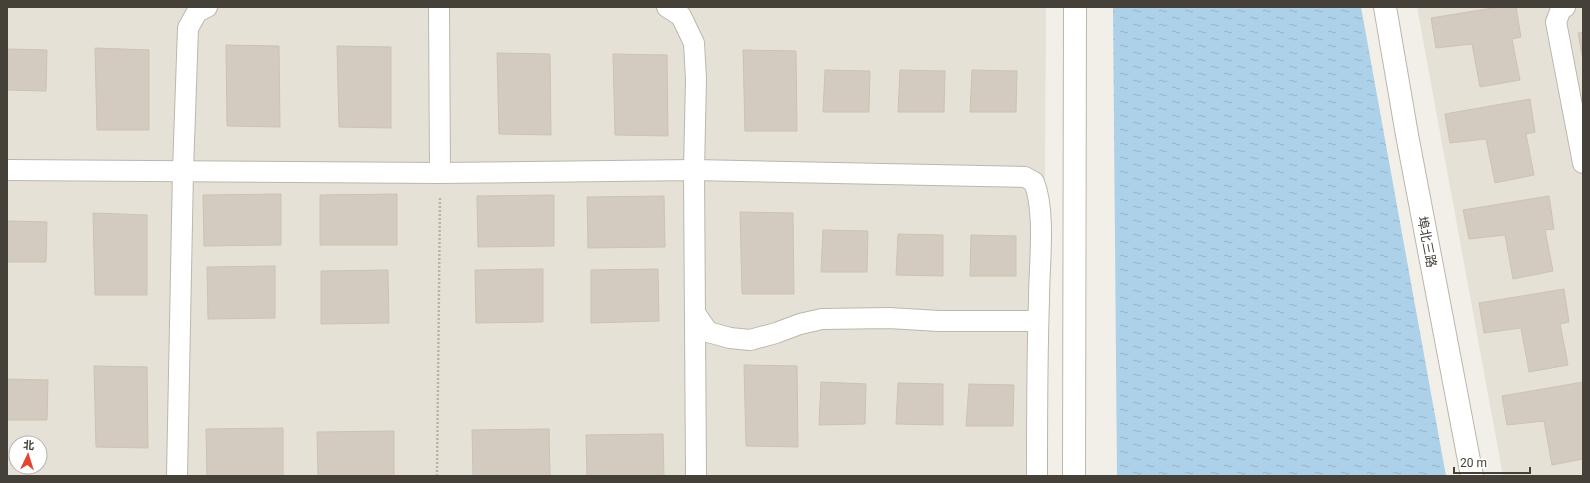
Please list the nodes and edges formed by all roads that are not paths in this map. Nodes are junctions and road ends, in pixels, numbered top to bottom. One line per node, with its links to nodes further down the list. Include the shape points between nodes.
1 (207, 7): 10 (street, via 198,12 188,28)
2 (439, 7): 11 (street)
3 (667, 7): 9 (street, via 681,16 694,43)
4 (1075, 7): 17 (street)
5 (1385, 7): 18 (street, 埠北三路)
6 (1565, 7): 7 (street, via 1561,9 1556,22)
7 (1583, 163)
8 (7, 170): 10 (street)
9 (694, 170): 11 (street); 12 (street); 13 (street, via 1025,177 1034,182 1039,194)
10 (183, 171): 11 (street); 14 (street)
11 (440, 173)
12 (695, 313): 13 (street, via 708,332 750,340 822,319); 15 (street)
13 (1038, 321): 16 (street)
14 (177, 476)
15 (696, 476)
16 (1037, 476)
17 (1074, 476)
18 (1472, 476)

